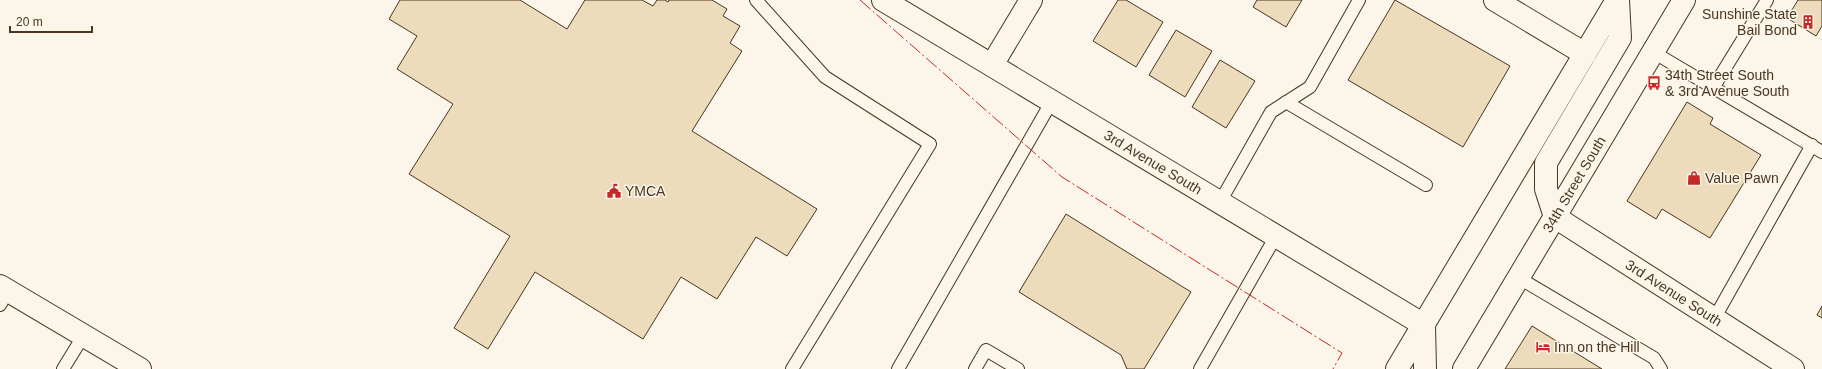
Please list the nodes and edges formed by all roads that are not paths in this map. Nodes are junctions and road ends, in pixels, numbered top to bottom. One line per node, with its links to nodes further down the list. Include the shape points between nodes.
1 (756, 0): 27 (lane, via 825,77 930,144)
2 (883, 0): 11 (main road, 3rd Avenue South)
3 (1031, 0): 11 (main road)
4 (1359, 0): 14 (lane, via 1310,87)
5 (1495, 0): 10 (main road)
6 (1618, 0): 10 (main road); 18 (main road, via 1620,38 1546,163 1546,189)
7 (1684, 0): 9 (main road, 34th Street South)
8 (1767, 0): 12 (lane)
9 (1654, 52): 12 (lane); 18 (main road, 34th Street South)
10 (1585, 54): 23 (main road)
11 (992, 65): 13 (main road, 3rd Avenue South)
12 (1713, 88): 15 (lane)
13 (1052, 101): 17 (main road, 3rd Avenue South); 28 (lane)
14 (1286, 102): 16 (lane); 17 (lane, via 1271,112)
15 (1817, 149): 22 (lane)
16 (1426, 185)
17 (1220, 202): 19 (main road, 3rd Avenue South)
18 (1555, 217): 20 (main road, 34th Street South); 22 (main road, 3rd Avenue South)
19 (1276, 236): 23 (main road, 3rd Avenue South); 31 (lane)
20 (1519, 278): 34 (main road, 34th Street South); 35 (lane, via 1654,358)
21 (3, 294): 24 (main road)
22 (1714, 319): 36 (main road, 3rd Avenue South)
23 (1424, 325): 32 (main road); 33 (main road)
24 (84, 335): 25 (lane); 26 (main road)
25 (63, 369)
26 (140, 369)
27 (792, 369)
28 (898, 369)
29 (975, 369): 30 (lane, via 986,350)
30 (1018, 369)
31 (1200, 369)
32 (1397, 369)
33 (1425, 369)
34 (1464, 369)
35 (1661, 369)
36 (1793, 369)

